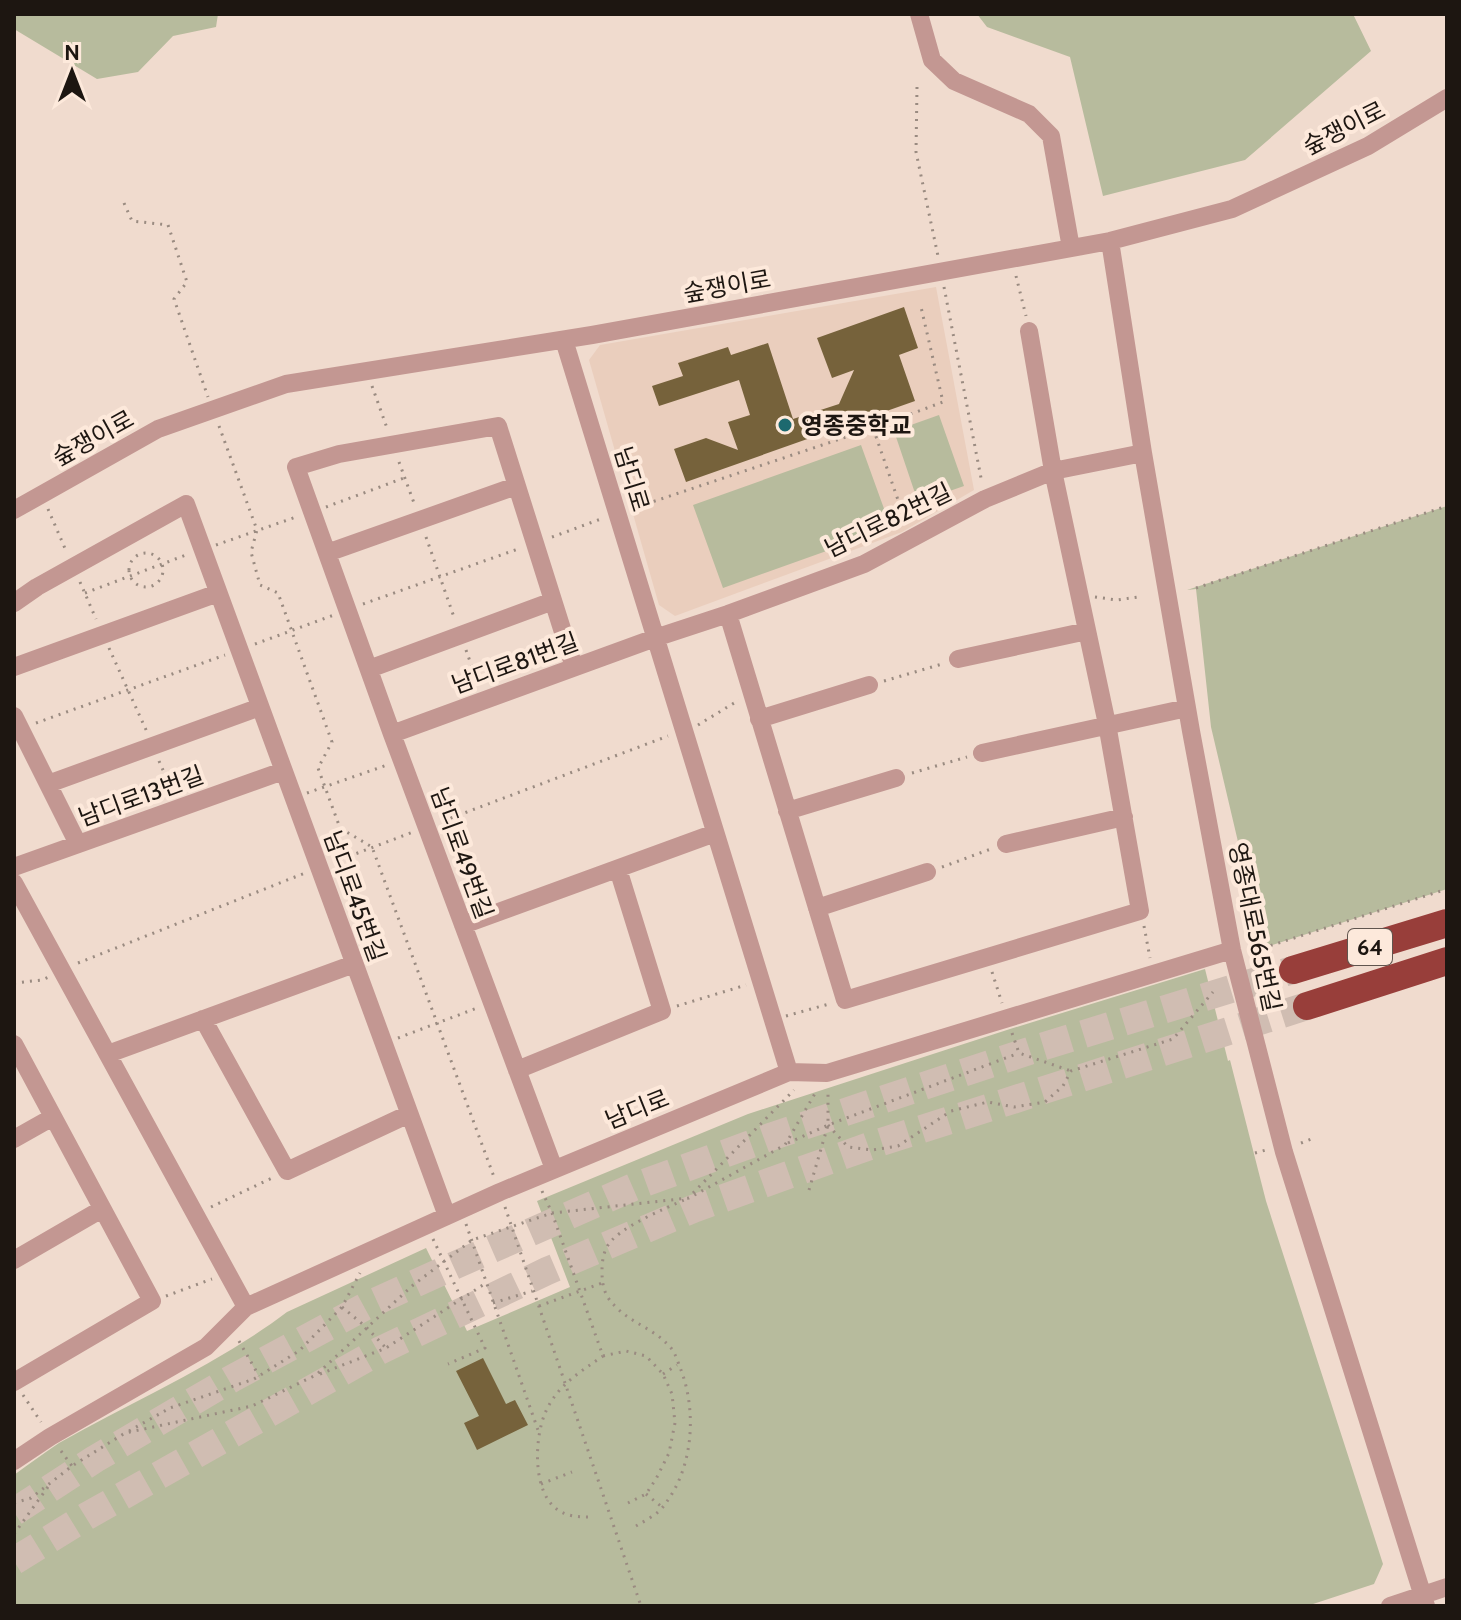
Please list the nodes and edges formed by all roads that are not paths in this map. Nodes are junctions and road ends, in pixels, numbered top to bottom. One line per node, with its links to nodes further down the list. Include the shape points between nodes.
1 (919, 14): 4 (street, via 932,60 954,81 1029,114 1051,136)
2 (1447, 98): 3 (street, 숲쟁이로, via 1368,146 1232,209)
3 (1110, 241): 4 (street, 숲쟁이로); 7 (street, 영종대로565번길)
4 (1071, 248): 6 (street, 숲쟁이로)
5 (1029, 331): 8 (street)
6 (564, 340): 10 (street, 숲쟁이로, via 286,384 158,429); 17 (street, 남디로)
7 (1143, 453): 8 (street, 남디로82번길); 24 (street, 영종대로565번길)
8 (1053, 471): 15 (street, 남디로82번길, via 985,499 864,564); 16 (street)
9 (516, 486): 11 (street); 11 (street, 남디로49번길, via 498,426 339,454 296,467); 13 (street)
10 (14, 510)
11 (327, 553): 21 (street, 남디로49번길)
12 (218, 593): 14 (street, 남디로45번길, via 186,504); 19 (street); 23 (street, 남디로45번길)
13 (553, 601): 20 (street); 21 (street)
14 (14, 603)
15 (728, 614): 17 (street, 남디로82번길); 25 (street)
16 (1087, 631): 18 (street); 27 (street)
17 (655, 638): 20 (street, 남디로81번길); 35 (street, 남디로)
18 (958, 659)
19 (14, 667)
20 (574, 667): 28 (street, 남디로81번길)
21 (369, 669): 28 (street, 남디로49번길)
22 (869, 685): 25 (street)
23 (260, 707): 30 (street, 남디로45번길); 32 (street)
24 (1187, 708): 27 (street); 45 (street, 영종대로565번길)
25 (759, 719): 33 (street)
26 (21, 721): 32 (street)
27 (1107, 724): 29 (street); 34 (street)
28 (392, 734): 44 (street, 남디로49번길)
29 (982, 753)
30 (283, 771): 36 (street, 남디로13번길); 47 (street, 남디로45번길)
31 (896, 778): 33 (street)
32 (48, 784): 36 (street)
33 (787, 811): 42 (street)
34 (1124, 817): 37 (street); 42 (street, via 1140,911 845,1000)
35 (715, 833): 39 (street); 54 (street, 남디로)
36 (78, 844): 38 (street, 남디로13번길)
37 (1006, 844)
38 (14, 867)
39 (618, 869): 44 (street); 53 (street, via 662,1011)
40 (927, 872): 42 (street)
41 (14, 883): 52 (street)
42 (817, 908)
43 (1447, 923): 48 (highway, 64)
44 (463, 925): 53 (street, 남디로49번길)
45 (1232, 950): 54 (street, via 819,1073); 66 (street, 영종대로565번길, via 1284,1152)
46 (1447, 961): 49 (highway, 64)
47 (354, 964): 50 (street); 55 (street, 남디로45번길)
48 (1293, 970)
49 (1307, 1006)
50 (203, 1019): 52 (street); 55 (street, via 287,1171)
51 (14, 1044): 56 (street)
52 (108, 1054): 62 (street)
53 (517, 1070): 58 (street, 남디로49번길)
54 (789, 1072): 58 (street, 남디로)
55 (409, 1114): 60 (street, 남디로45번길)
56 (53, 1117): 57 (street); 59 (street)
57 (14, 1139)
58 (554, 1169): 60 (street, 남디로)
59 (102, 1209): 61 (street); 63 (street, via 152,1301)
60 (454, 1213): 62 (street, 남디로)
61 (14, 1260)
62 (246, 1307): 64 (street, via 206,1347)
63 (14, 1382)
64 (14, 1461)
65 (1447, 1587): 66 (street)
66 (1424, 1601): 67 (street)
67 (1390, 1606)

